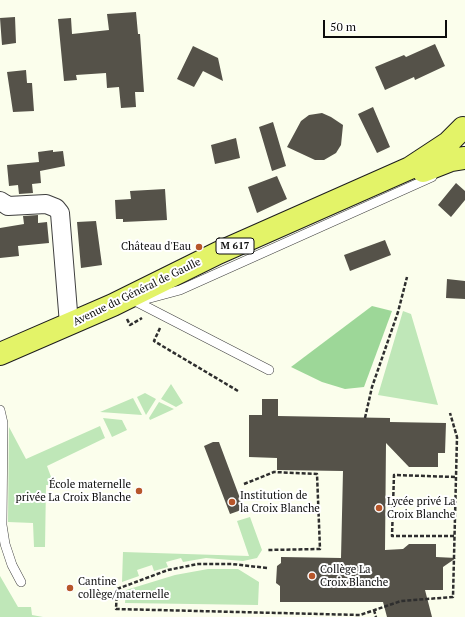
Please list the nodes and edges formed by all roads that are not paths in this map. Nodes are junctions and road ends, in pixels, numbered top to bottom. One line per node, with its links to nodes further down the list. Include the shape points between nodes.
1 (464, 126): 2 (main road, via 461,142); 7 (main road, Avenue du Général de Gaulle / M 617, via 448,143 410,168 189,266)
2 (465, 154)
3 (465, 158): 6 (main road, Avenue du Général de Gaulle / M 617, via 451,160 432,168)
4 (465, 164): 6 (lane, via 180,290)
5 (0, 201): 7 (street, via 8,206 46,204 56,208 60,213)
6 (130, 305): 9 (main road, M 617); 10 (lane)
7 (69, 324): 8 (main road, Avenue du Général de Gaulle / M 617)
8 (0, 354)
9 (0, 363)
10 (269, 370)
11 (0, 410): 12 (lane, via 3,423 2,524 5,544)
12 (21, 582)

